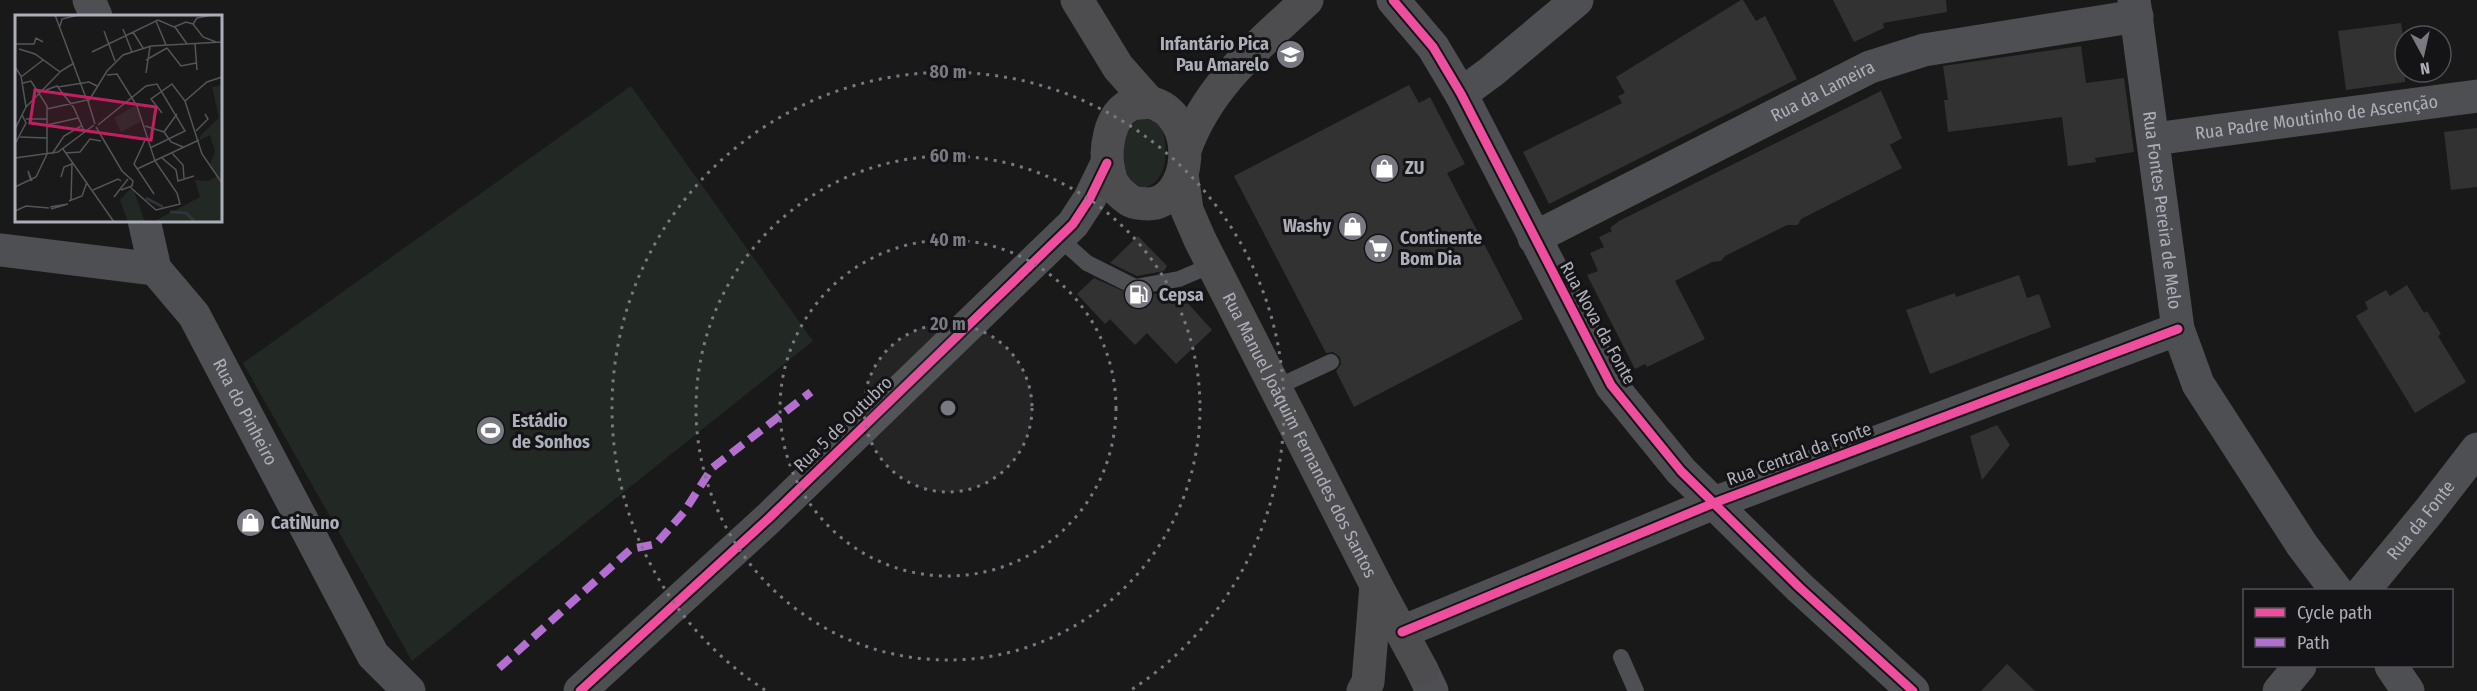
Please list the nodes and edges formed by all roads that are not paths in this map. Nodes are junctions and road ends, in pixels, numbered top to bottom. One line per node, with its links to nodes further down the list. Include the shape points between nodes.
1 (89, 0): 8 (street)
2 (112, 0): 9 (street)
3 (1077, 0): 10 (main road)
4 (1307, 0): 11 (main road)
5 (1393, 0): 12 (street, Rua Nova da Fonte, via 1433,47)
6 (1577, 0): 12 (street)
7 (2136, 8): 15 (street, Rua Fontes Pereira de Melo); 21 (street, Rua da Lameira, via 1924,50 1870,67)
8 (96, 15)
9 (106, 15)
10 (1093, 29): 14 (main road, via 1118,68); 16 (main road, via 1108,93)
11 (1233, 70): 14 (main road, via 1188,98); 17 (main road, via 1203,108)
12 (1461, 94): 21 (street, Rua Nova da Fonte)
13 (2477, 96): 15 (street, Rua Padre Moutinho de Ascenção)
14 (1154, 103): 16 (main road, via 1130,105 1116,118); 17 (main road, via 1170,111 1180,127)
15 (2154, 139): 25 (street, Rua Fontes Pereira de Melo)
16 (1108, 151): 18 (main road, via 1111,183 1120,194); 20 (street, Rua 5 de Outubro, via 1090,198)
17 (1184, 162): 18 (main road, via 1172,192); 23 (main road, Rua Manuel Joaquim Fernandes dos Santos, via 1187,210)
18 (1145, 203): 20 (street, Rua 5 de Outubro, via 1104,207); 23 (main road, via 1180,219)
19 (144, 222): 24 (street)
20 (1066, 231): 23 (lane, via 1087,263 1135,287 1179,279); 41 (street, Rua 5 de Outubro, via 769,518)
21 (1534, 238): 29 (street, Rua Nova da Fonte, via 1611,385 1681,471)
22 (0, 250): 24 (street)
23 (1206, 252): 27 (main road, Rua Manuel Joaquim Fernandes dos Santos)
24 (155, 269): 40 (street, Rua do Pinheiro, via 195,315 373,655)
25 (2178, 329): 29 (street, Rua Central da Fonte); 31 (street, Rua Fontes Pereira de Melo, via 2198,384)
26 (1331, 362): 27 (lane)
27 (1275, 388): 30 (main road, Rua Manuel Joaquim Fernandes dos Santos)
28 (2477, 449): 32 (street, Rua da Fonte)
29 (1714, 503): 33 (street, Rua Central da Fonte); 39 (street, Rua Nova da Fonte)
30 (1376, 585): 33 (main road, Rua Manuel Joaquim Fernandes dos Santos); 38 (main road)
31 (2335, 589)
32 (2366, 589)
33 (1402, 632): 37 (main road, Rua Manuel Joaquim Fernandes dos Santos)
34 (1621, 657): 42 (lane)
35 (2299, 667): 43 (street)
36 (2392, 667): 44 (street)
37 (1422, 684): 38 (main road)
38 (1366, 686)
39 (1903, 689)
40 (409, 691)
41 (580, 691)
42 (1636, 691)
43 (2279, 691)
44 (2408, 691)

